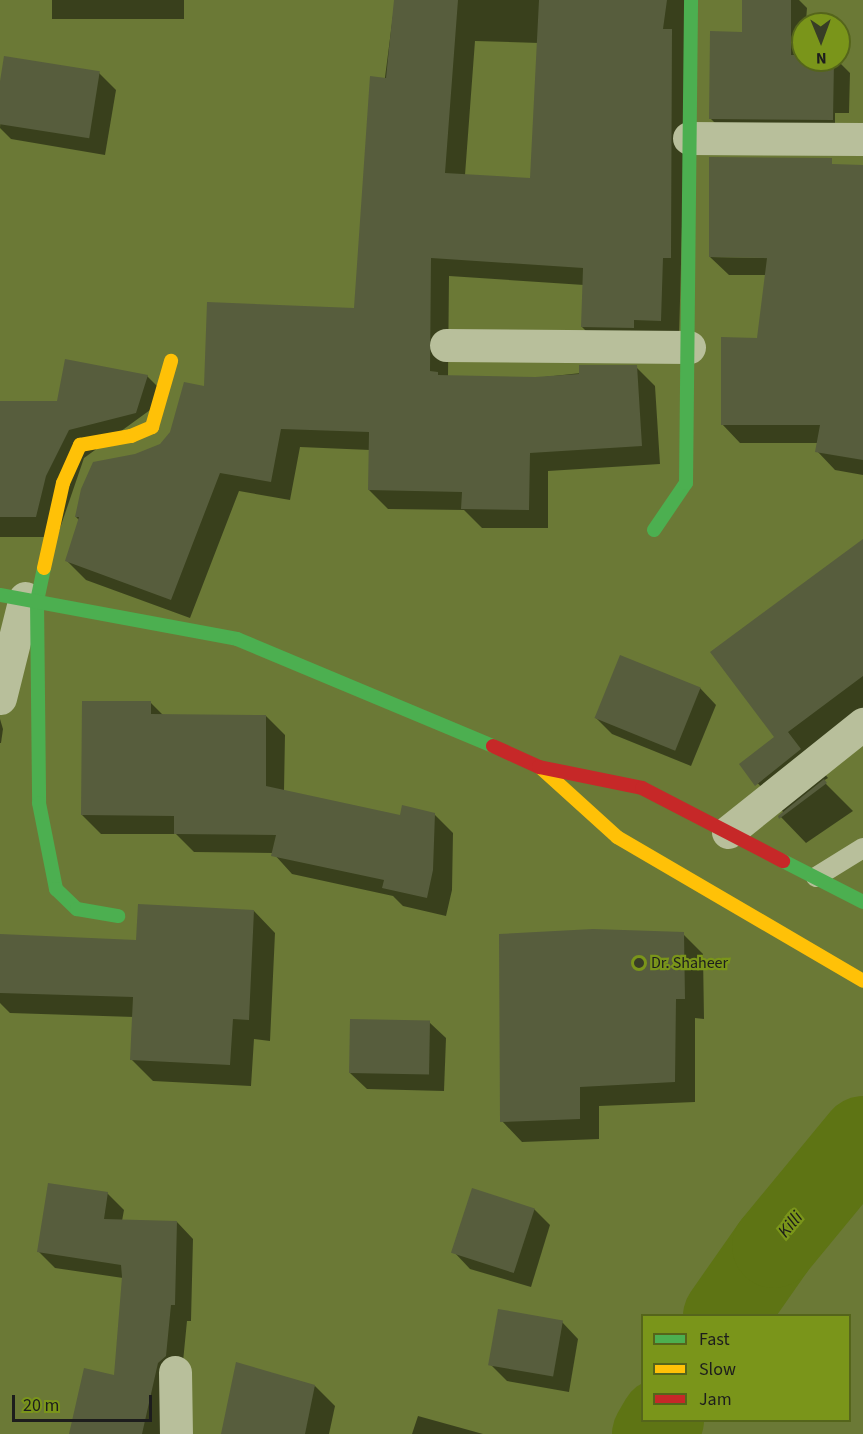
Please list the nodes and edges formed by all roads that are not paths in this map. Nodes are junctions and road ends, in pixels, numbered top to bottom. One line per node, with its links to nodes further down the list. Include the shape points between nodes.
1 (691, 0): 2 (main road)
2 (689, 138): 3 (street); 5 (main road)
3 (863, 139)
4 (446, 345): 5 (street)
5 (689, 346): 7 (main road, via 686,483)
6 (171, 361): 8 (main road, via 152,427 131,436 80,445)
7 (654, 530)
8 (21, 597): 9 (street); 11 (main road, via 237,639 428,716); 16 (main road, via 39,803 56,889 77,909)
9 (0, 698)
10 (863, 724): 12 (street)
11 (539, 767): 12 (main road, via 642,788); 17 (main road, via 617,837)
12 (728, 832): 14 (main road)
13 (863, 848): 14 (lane)
14 (816, 877): 15 (main road)
15 (863, 902)
16 (118, 916)
17 (863, 981)
18 (175, 1372): 19 (street)
19 (176, 1434)

